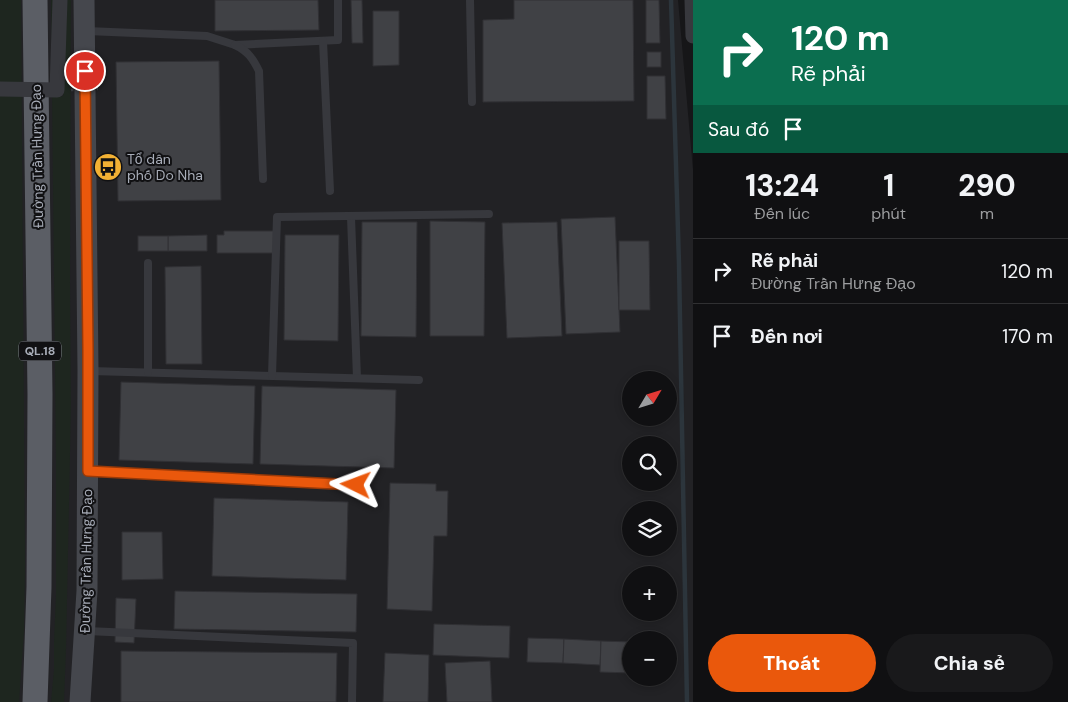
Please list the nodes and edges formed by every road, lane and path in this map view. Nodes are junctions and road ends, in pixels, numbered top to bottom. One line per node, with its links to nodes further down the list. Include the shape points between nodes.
1 (36, 0): 28 (highway, Đường Trần Hưng Đạo / QL.18, via 40,586)
2 (60, 0): 13 (street, bridge)
3 (84, 0): 7 (main road, Đường Trần Hưng Đạo)
4 (338, 0): 9 (lane, via 338,40)
5 (470, 0): 14 (lane)
6 (692, 0): 8 (street)
7 (84, 31): 10 (lane, via 206,36); 20 (main road, Đường Trần Hưng Đạo)
8 (693, 36)
9 (324, 41): 10 (lane); 16 (lane)
10 (235, 45): 15 (lane, via 248,53 259,71)
11 (98, 89): 13 (path, bridge)
12 (0, 90): 13 (street, bridge)
13 (58, 90)
14 (472, 102)
15 (263, 179)
16 (330, 191)
17 (489, 214): 18 (lane)
18 (351, 217): 22 (lane, via 277,217); 23 (lane)
19 (148, 262): 21 (lane)
20 (88, 370): 21 (lane); 25 (main road, Đường Trần Hưng Đạo)
21 (148, 372): 22 (lane)
22 (272, 376): 23 (lane)
23 (357, 378): 24 (lane)
24 (419, 380)
25 (88, 471): 26 (lane); 27 (main road, Đường Trần Hưng Đạo)
26 (356, 485)
27 (84, 630): 29 (main road, Đường Trần Hưng Đạo); 30 (lane, via 354,643)
28 (35, 702)
29 (80, 702)
30 (352, 702)

